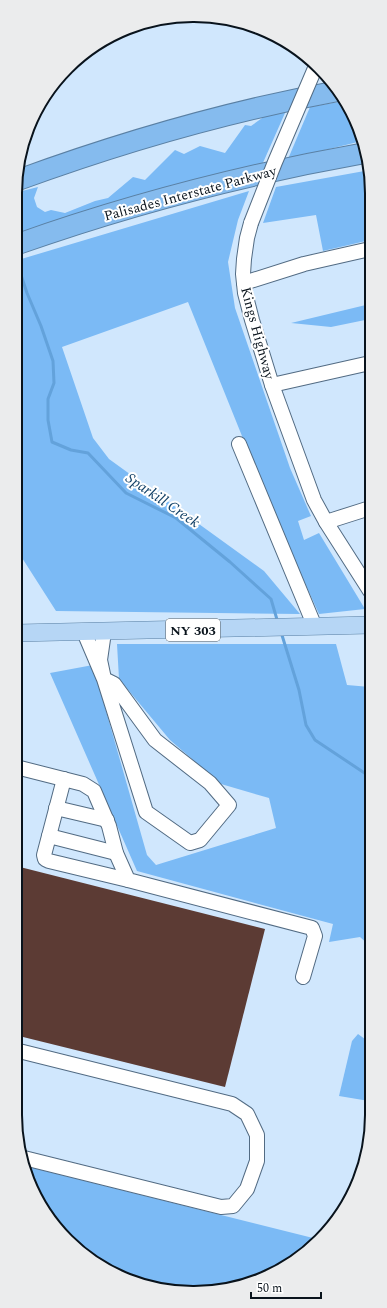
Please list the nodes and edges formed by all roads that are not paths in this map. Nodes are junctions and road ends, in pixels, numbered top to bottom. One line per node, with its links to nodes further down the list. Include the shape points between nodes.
1 (314, 71): 7 (street, Kings Highway, bridge, via 251,223 245,252)
2 (332, 92): 4 (highway, via 262,106 164,132)
3 (360, 153): 5 (highway, Palisades Interstate Parkway, via 248,177 150,202)
4 (22, 179)
5 (24, 242)
6 (365, 250): 7 (street, via 304,264)
7 (244, 283): 9 (street, Kings Highway, via 249,311)
8 (365, 364): 9 (street)
9 (272, 385): 12 (street, Kings Highway, via 314,500)
10 (239, 444): 15 (street)
11 (365, 510): 12 (street)
12 (326, 522): 13 (street, Kings Highway)
13 (365, 583)
14 (365, 625): 15 (main road, NY 303)
15 (315, 627): 17 (main road, NY 303)
16 (84, 632): 17 (main road, NY 303); 18 (main road, NY 303); 19 (street)
17 (104, 632): 19 (street, via 100,660)
18 (22, 633)
19 (104, 679): 19 (street, via 146,812 190,843 200,840 229,805 210,783 155,740 114,684)
20 (22, 768): 21 (street)
21 (64, 779): 22 (street); 23 (street, via 83,784 94,791)
22 (56, 808): 23 (street); 24 (street)
23 (106, 820): 25 (street)
24 (49, 836): 25 (street); 26 (street, via 44,855 49,861)
25 (116, 853): 26 (street)
26 (128, 880): 27 (street, via 312,928 316,936)
27 (303, 977)
28 (22, 1052): 29 (street, via 232,1104 247,1114 257,1135 257,1161 247,1189 233,1206 221,1207)
29 (28, 1159)

